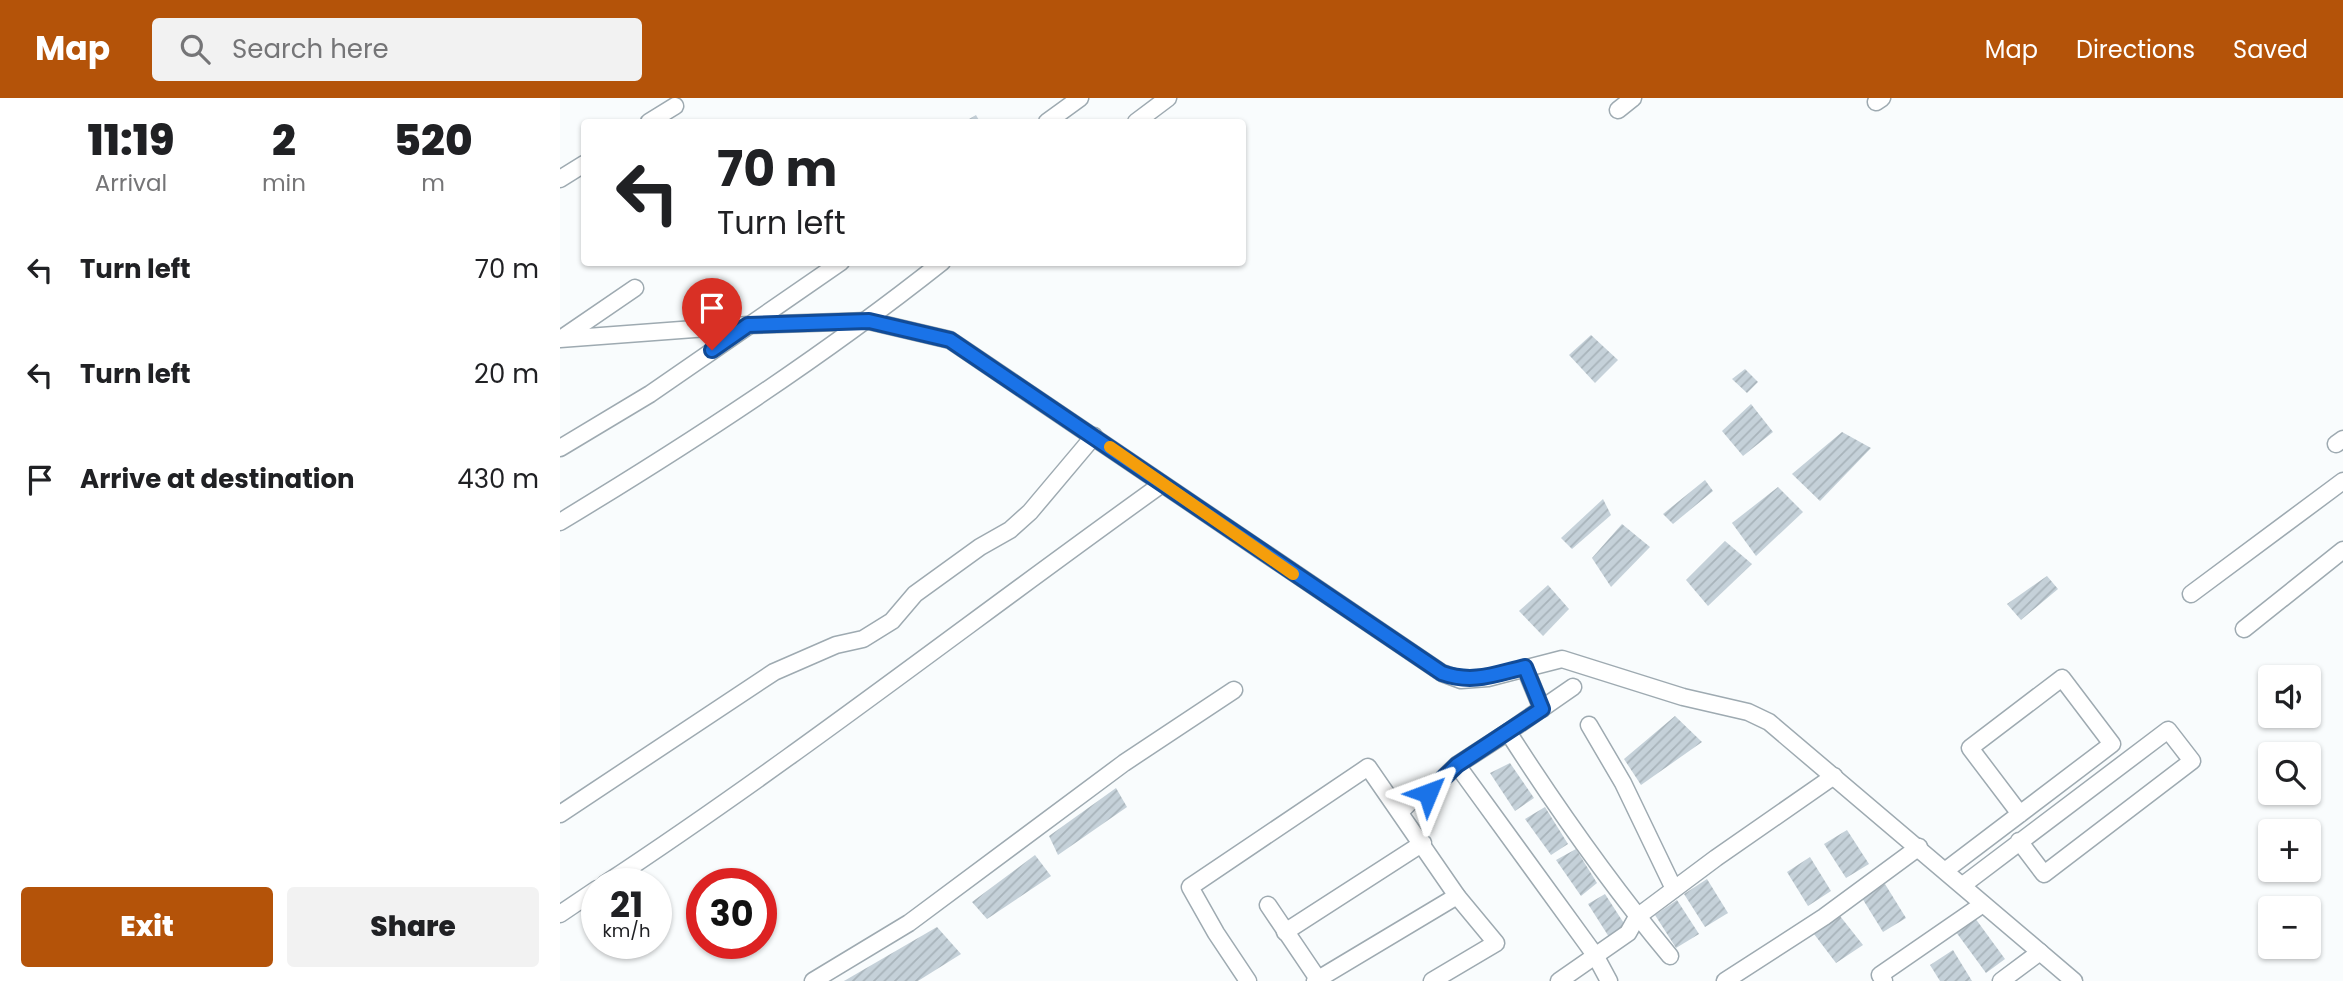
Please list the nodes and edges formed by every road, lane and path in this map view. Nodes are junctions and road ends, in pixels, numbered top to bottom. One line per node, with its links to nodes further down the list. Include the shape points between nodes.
1 (1080, 98): 7 (street)
2 (1168, 98): 8 (street)
3 (1633, 98): 5 (street)
4 (675, 106): 6 (street)
5 (1618, 110)
6 (654, 119)
7 (1051, 119)
8 (1140, 119)
9 (581, 166): 10 (street)
10 (560, 179)
11 (835, 266): 15 (street)
12 (937, 266): 14 (street)
13 (635, 288): 16 (street)
14 (869, 321): 15 (street); 17 (street, via 950,340); 21 (street, via 701,437)
15 (748, 325): 16 (street); 18 (street, via 650,394)
16 (560, 339)
17 (1094, 436): 20 (street); 34 (street, via 1030,512 915,594 892,621 863,639 836,645 774,672)
18 (560, 448)
19 (2343, 481): 23 (street)
20 (1162, 484): 25 (street, via 1442,673 1461,680); 39 (street, via 842,720)
21 (560, 522)
22 (2343, 550): 24 (street)
23 (2191, 594)
24 (2244, 629)
25 (1525, 667): 28 (street); 32 (street, via 1562,659 1748,712 1769,722)
26 (1573, 687): 28 (street)
27 (1234, 690): 55 (street, via 1124,763 909,923)
28 (1542, 709): 30 (street)
29 (1589, 725): 42 (street)
30 (1508, 732): 31 (street); 48 (street)
31 (1457, 765): 33 (street); 51 (street)
32 (1834, 776): 38 (street); 42 (street)
33 (1401, 811): 37 (street); 56 (street, via 1368,767 1190,887)
34 (560, 814)
35 (2020, 814): 35 (street, via 2112,744 2062,678 1970,748); 40 (street)
36 (2019, 841): 36 (street, via 2168,730 2192,761 2043,874); 41 (street)
37 (1423, 843): 43 (street); 49 (street)
38 (1919, 847): 40 (street); 60 (street, via 1824,917)
39 (629, 868)
40 (1946, 870): 41 (street)
41 (1963, 885): 45 (street)
42 (1674, 889): 48 (street)
43 (1458, 896): 54 (street); 57 (street, via 1496,943)
44 (581, 900): 47 (street)
45 (1983, 904): 50 (street); 53 (street)
46 (1268, 905): 49 (street)
47 (560, 914)
48 (1637, 917): 51 (street, via 1628,933); 52 (street)
49 (1285, 932): 54 (street)
50 (2040, 952): 61 (street); 62 (street)
51 (1595, 955): 58 (street); 59 (street)
52 (1670, 956)
53 (1879, 979)
54 (1316, 980)
55 (813, 981)
56 (1248, 981)
57 (1432, 981)
58 (1559, 981)
59 (1609, 981)
60 (1725, 981)
61 (2001, 981)
62 (2074, 981)

